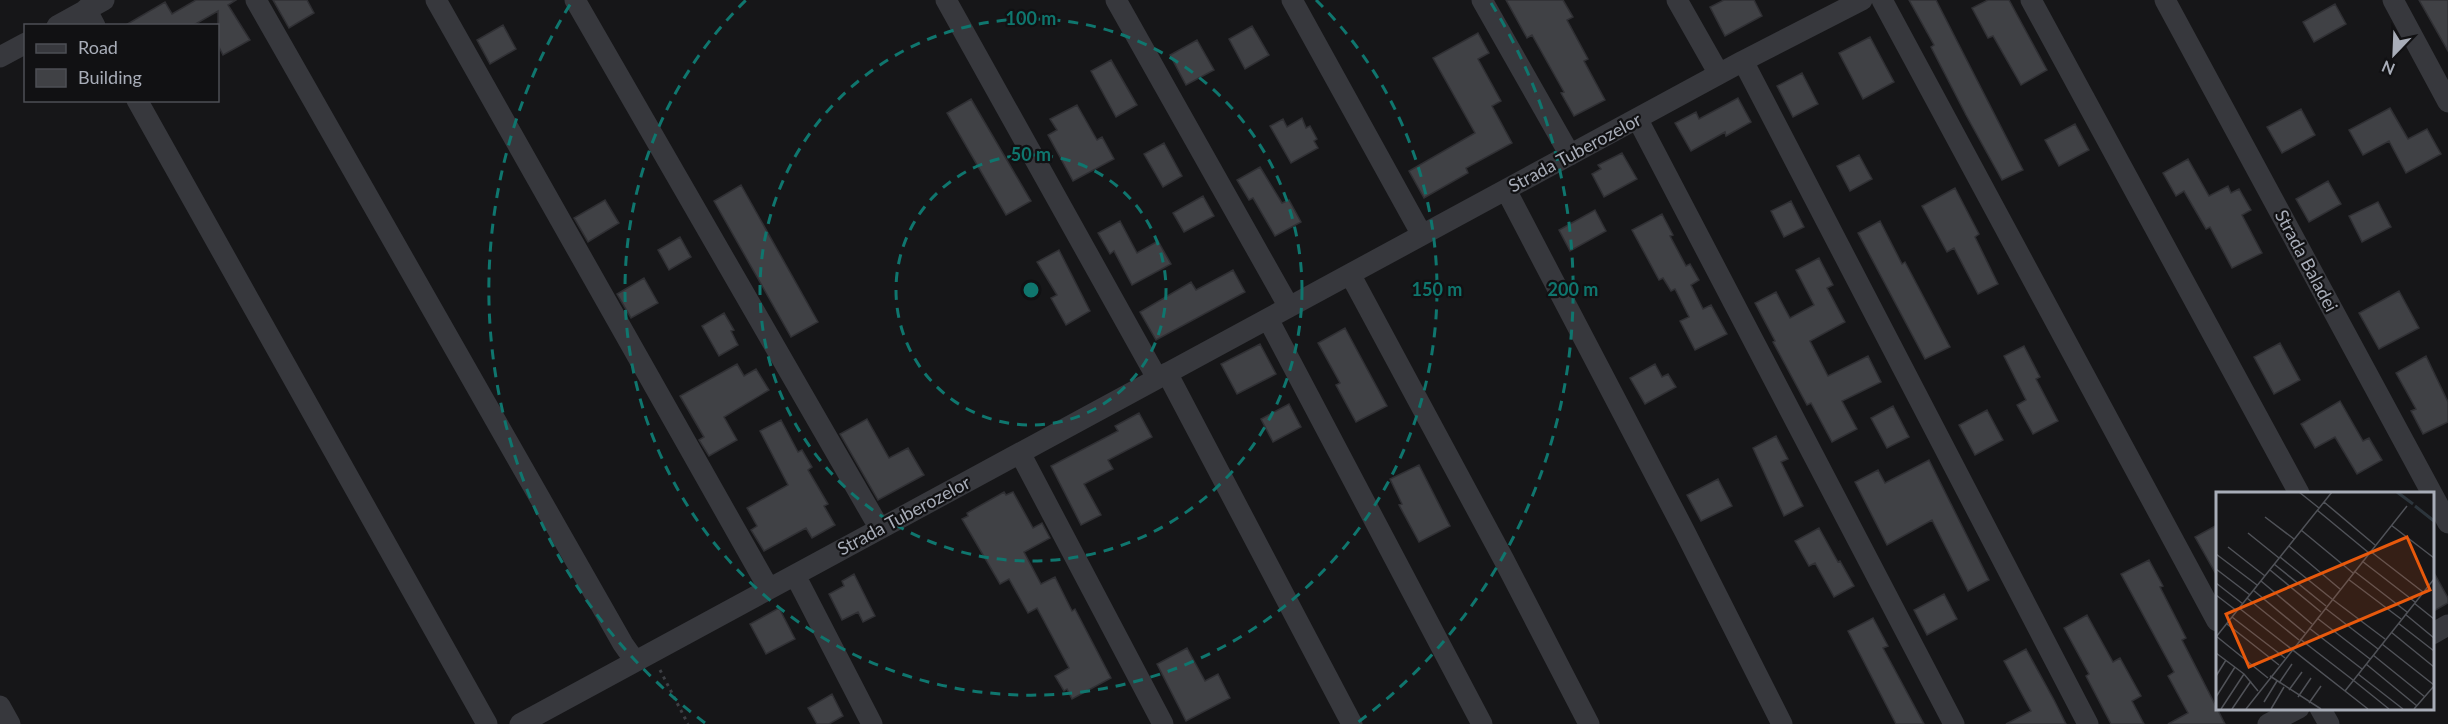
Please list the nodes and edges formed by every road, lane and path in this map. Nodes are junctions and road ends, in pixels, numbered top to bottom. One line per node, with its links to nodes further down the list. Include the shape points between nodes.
1 (256, 0): 41 (street, via 623,644)
2 (436, 0): 37 (street)
3 (576, 0): 35 (street)
4 (946, 0): 29 (street)
5 (1116, 0): 27 (street)
6 (1293, 0): 25 (street)
7 (1482, 0): 23 (street)
8 (1677, 0): 19 (street)
9 (1862, 0): 18 (street, Strada Tuberozelor)
10 (1882, 0): 38 (street)
11 (2031, 0): 31 (street)
12 (2164, 0): 32 (street, Strada Baladei)
13 (2393, 0): 21 (street)
14 (86, 10): 15 (street)
15 (61, 24)
16 (24, 44): 17 (street)
17 (0, 57)
18 (1743, 61): 19 (street, Strada Tuberozelor); 57 (street)
19 (1719, 74): 22 (street, Strada Tuberozelor)
20 (138, 102): 47 (street)
21 (2448, 102)
22 (1638, 120): 23 (street, Strada Tuberozelor); 56 (street)
23 (1570, 155): 24 (street, Strada Tuberozelor)
24 (1506, 189): 25 (street, Strada Tuberozelor); 55 (street)
25 (1422, 235): 26 (street, Strada Tuberozelor)
26 (1350, 274): 27 (street, Strada Tuberozelor); 54 (street)
27 (1289, 307): 28 (street, Strada Tuberozelor)
28 (1268, 319): 29 (street, Strada Tuberozelor); 53 (street)
29 (1162, 376): 30 (street, Strada Tuberozelor); 52 (street)
30 (1020, 453): 35 (street, Strada Tuberozelor); 51 (street)
31 (2298, 492)
32 (2431, 492)
33 (2433, 495): 34 (street, Strada Baladei)
34 (2448, 523)
35 (880, 529): 36 (street, Strada Tuberozelor)
36 (795, 575): 37 (street, Strada Tuberozelor); 50 (street)
37 (769, 589): 41 (street, Strada Tuberozelor)
38 (2216, 619)
39 (2448, 625): 40 (street)
40 (2433, 633)
41 (643, 657): 48 (street, Strada Tuberozelor); 49 (path)
42 (0, 706): 46 (street)
43 (2297, 709): 45 (street)
44 (2321, 709): 58 (street)
45 (2268, 718)
46 (10, 724)
47 (487, 724)
48 (521, 724)
49 (688, 724)
50 (872, 724)
51 (1163, 724)
52 (1352, 724)
53 (1482, 724)
54 (1589, 724)
55 (1782, 724)
56 (1954, 724)
57 (2088, 724)
58 (2329, 724)

